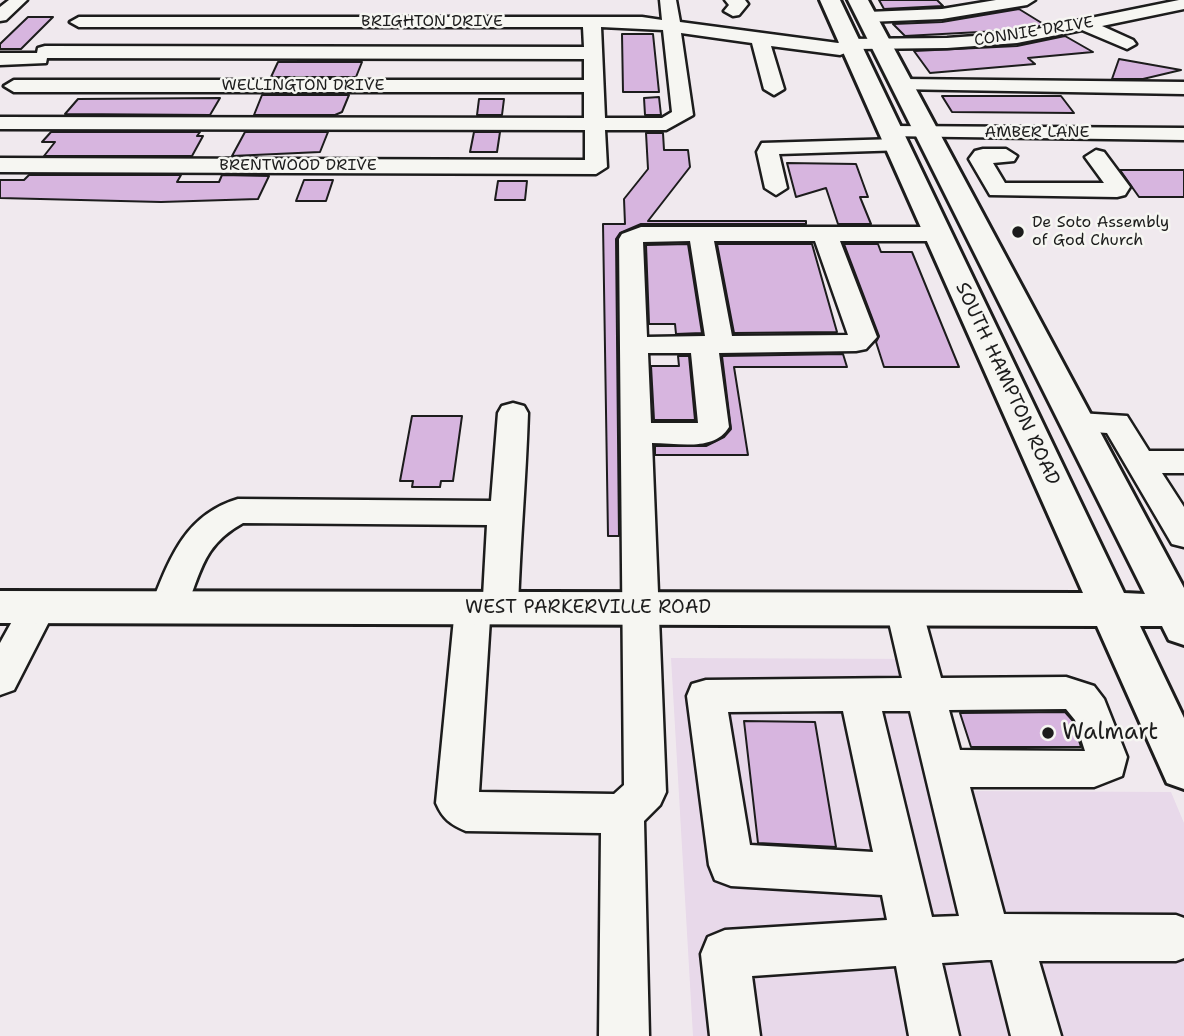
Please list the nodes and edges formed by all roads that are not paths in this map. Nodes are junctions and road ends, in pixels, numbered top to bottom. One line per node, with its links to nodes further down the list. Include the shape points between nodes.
1 (19, 0): 9 (street)
2 (668, 0): 14 (street)
3 (830, 0): 17 (main road, SOUTH HAMPTON ROAD)
4 (1027, 0): 7 (street, via 942,14)
5 (1184, 4): 8 (street, CONNIE DRIVE)
6 (105, 6): 12 (street)
7 (862, 9): 17 (main road, SOUTH HAMPTON ROAD)
8 (1159, 9): 10 (street); 13 (street, CONNIE DRIVE)
9 (0, 16)
10 (1184, 20)
11 (592, 22): 12 (street, BRIGHTON DRIVE); 14 (street, BRIGHTON DRIVE); 18 (street)
12 (79, 23): 19 (street)
13 (1086, 25): 16 (street); 17 (street, CONNIE DRIVE, via 1017,38)
14 (670, 27): 15 (street, BRIGHTON DRIVE); 28 (street, via 682,115 666,124)
15 (761, 39): 17 (street, BRIGHTON DRIVE, via 840,49); 25 (street)
16 (1127, 44)
17 (866, 45): 21 (main road, SOUTH HAMPTON ROAD); 33 (main road, SOUTH HAMPTON ROAD)
18 (592, 53): 19 (street); 23 (street)
19 (42, 56): 20 (street); 22 (street)
20 (0, 59)
21 (902, 85): 24 (street); 29 (main road, SOUTH HAMPTON ROAD)
22 (14, 86): 23 (street, WELLINGTON DRIVE); 26 (street)
23 (592, 86): 28 (street)
24 (1184, 88)
25 (774, 89)
26 (0, 100)
27 (0, 123): 28 (street)
28 (593, 124): 39 (street, BRENTWOOD DRIVE, via 596,167)
29 (927, 133): 30 (street, AMBER LANE); 33 (street, AMBER LANE); 47 (main road, SOUTH HAMPTON ROAD)
30 (992, 133): 31 (street, AMBER LANE); 34 (street)
31 (1080, 134): 32 (street, AMBER LANE); 37 (street)
32 (1184, 134)
33 (894, 139): 40 (street, AMBER LANE, via 771,148); 43 (main road, SOUTH HAMPTON ROAD)
34 (1006, 156): 35 (street); 37 (street, via 980,159 998,190 1116,190 1119,187)
35 (1031, 156)
36 (1070, 157): 37 (street)
37 (1096, 157): 38 (street)
38 (1121, 157)
39 (0, 165)
40 (776, 188)
41 (701, 234): 42 (street); 44 (street); 45 (street, via 641,234 631,239)
42 (825, 234): 43 (street); 44 (street, via 863,337 856,343)
43 (937, 234): 58 (main road, SOUTH HAMPTON ROAD)
44 (712, 344): 45 (street); 48 (street, via 714,427 708,433)
45 (633, 345): 48 (street)
46 (513, 412): 51 (street, via 510,491)
47 (1079, 423): 49 (street, via 1116,423); 59 (main road, SOUTH HAMPTON ROAD)
48 (636, 433): 56 (street)
49 (1141, 462): 50 (street); 52 (street)
50 (1184, 462)
51 (504, 513): 54 (street, via 238,511 209,524 195,540); 55 (street)
52 (1184, 535)
53 (19, 608): 54 (main road, WEST PARKERVILLE ROAD); 60 (street)
54 (168, 608): 55 (main road, WEST PARKERVILLE ROAD)
55 (486, 608): 56 (main road, WEST PARKERVILLE ROAD); 65 (street, via 457,803 466,811)
56 (640, 608): 57 (main road, WEST PARKERVILLE ROAD); 65 (street, via 645,792)
57 (904, 609): 58 (main road, WEST PARKERVILLE ROAD); 61 (street)
58 (1111, 610): 59 (main road, WEST PARKERVILLE ROAD); 64 (main road, SOUTH HAMPTON ROAD)
59 (1181, 616)
60 (0, 679)
61 (925, 692): 62 (street); 63 (street); 63 (street, via 1066,693 1080,697 1107,754 1107,763 1094,769)
62 (858, 693): 66 (street); 66 (street, via 706,696 731,865)
63 (944, 768): 67 (street)
64 (1184, 768)
65 (623, 814): 70 (street)
66 (900, 875): 68 (street)
67 (998, 937): 68 (street); 69 (street); 73 (street)
68 (913, 942): 71 (street, via 725,954); 72 (street)
69 (1182, 944)
70 (624, 1036)
71 (735, 1036)
72 (934, 1036)
73 (1036, 1036)

